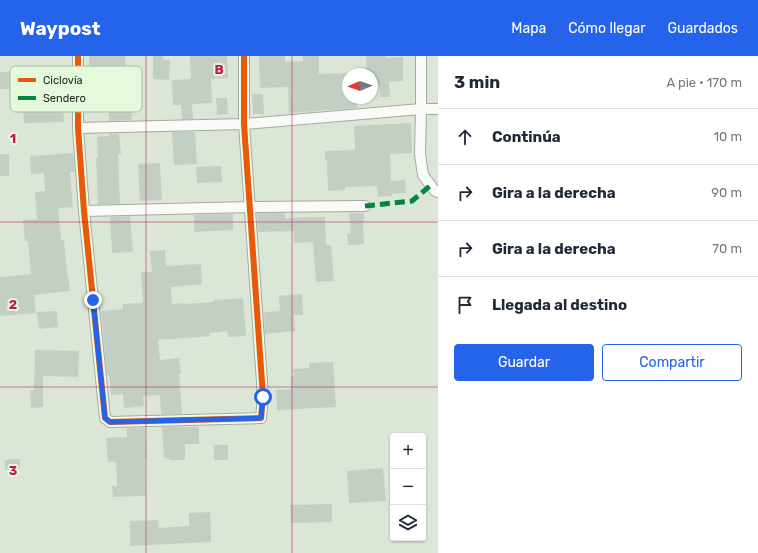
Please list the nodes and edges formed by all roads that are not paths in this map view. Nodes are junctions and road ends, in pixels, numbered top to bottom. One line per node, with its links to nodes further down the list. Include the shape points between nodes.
1 (244, 56): 6 (street)
2 (421, 56): 3 (street)
3 (421, 109): 4 (street); 6 (street); 8 (street, via 420,154 423,175)
4 (438, 109)
5 (78, 112): 7 (street)
6 (244, 124): 7 (street); 10 (street)
7 (78, 128): 11 (street)
8 (438, 192)
9 (365, 206): 10 (street)
10 (250, 207): 11 (street); 11 (street, via 263,397 261,418 110,422 105,418)
11 (84, 211)

